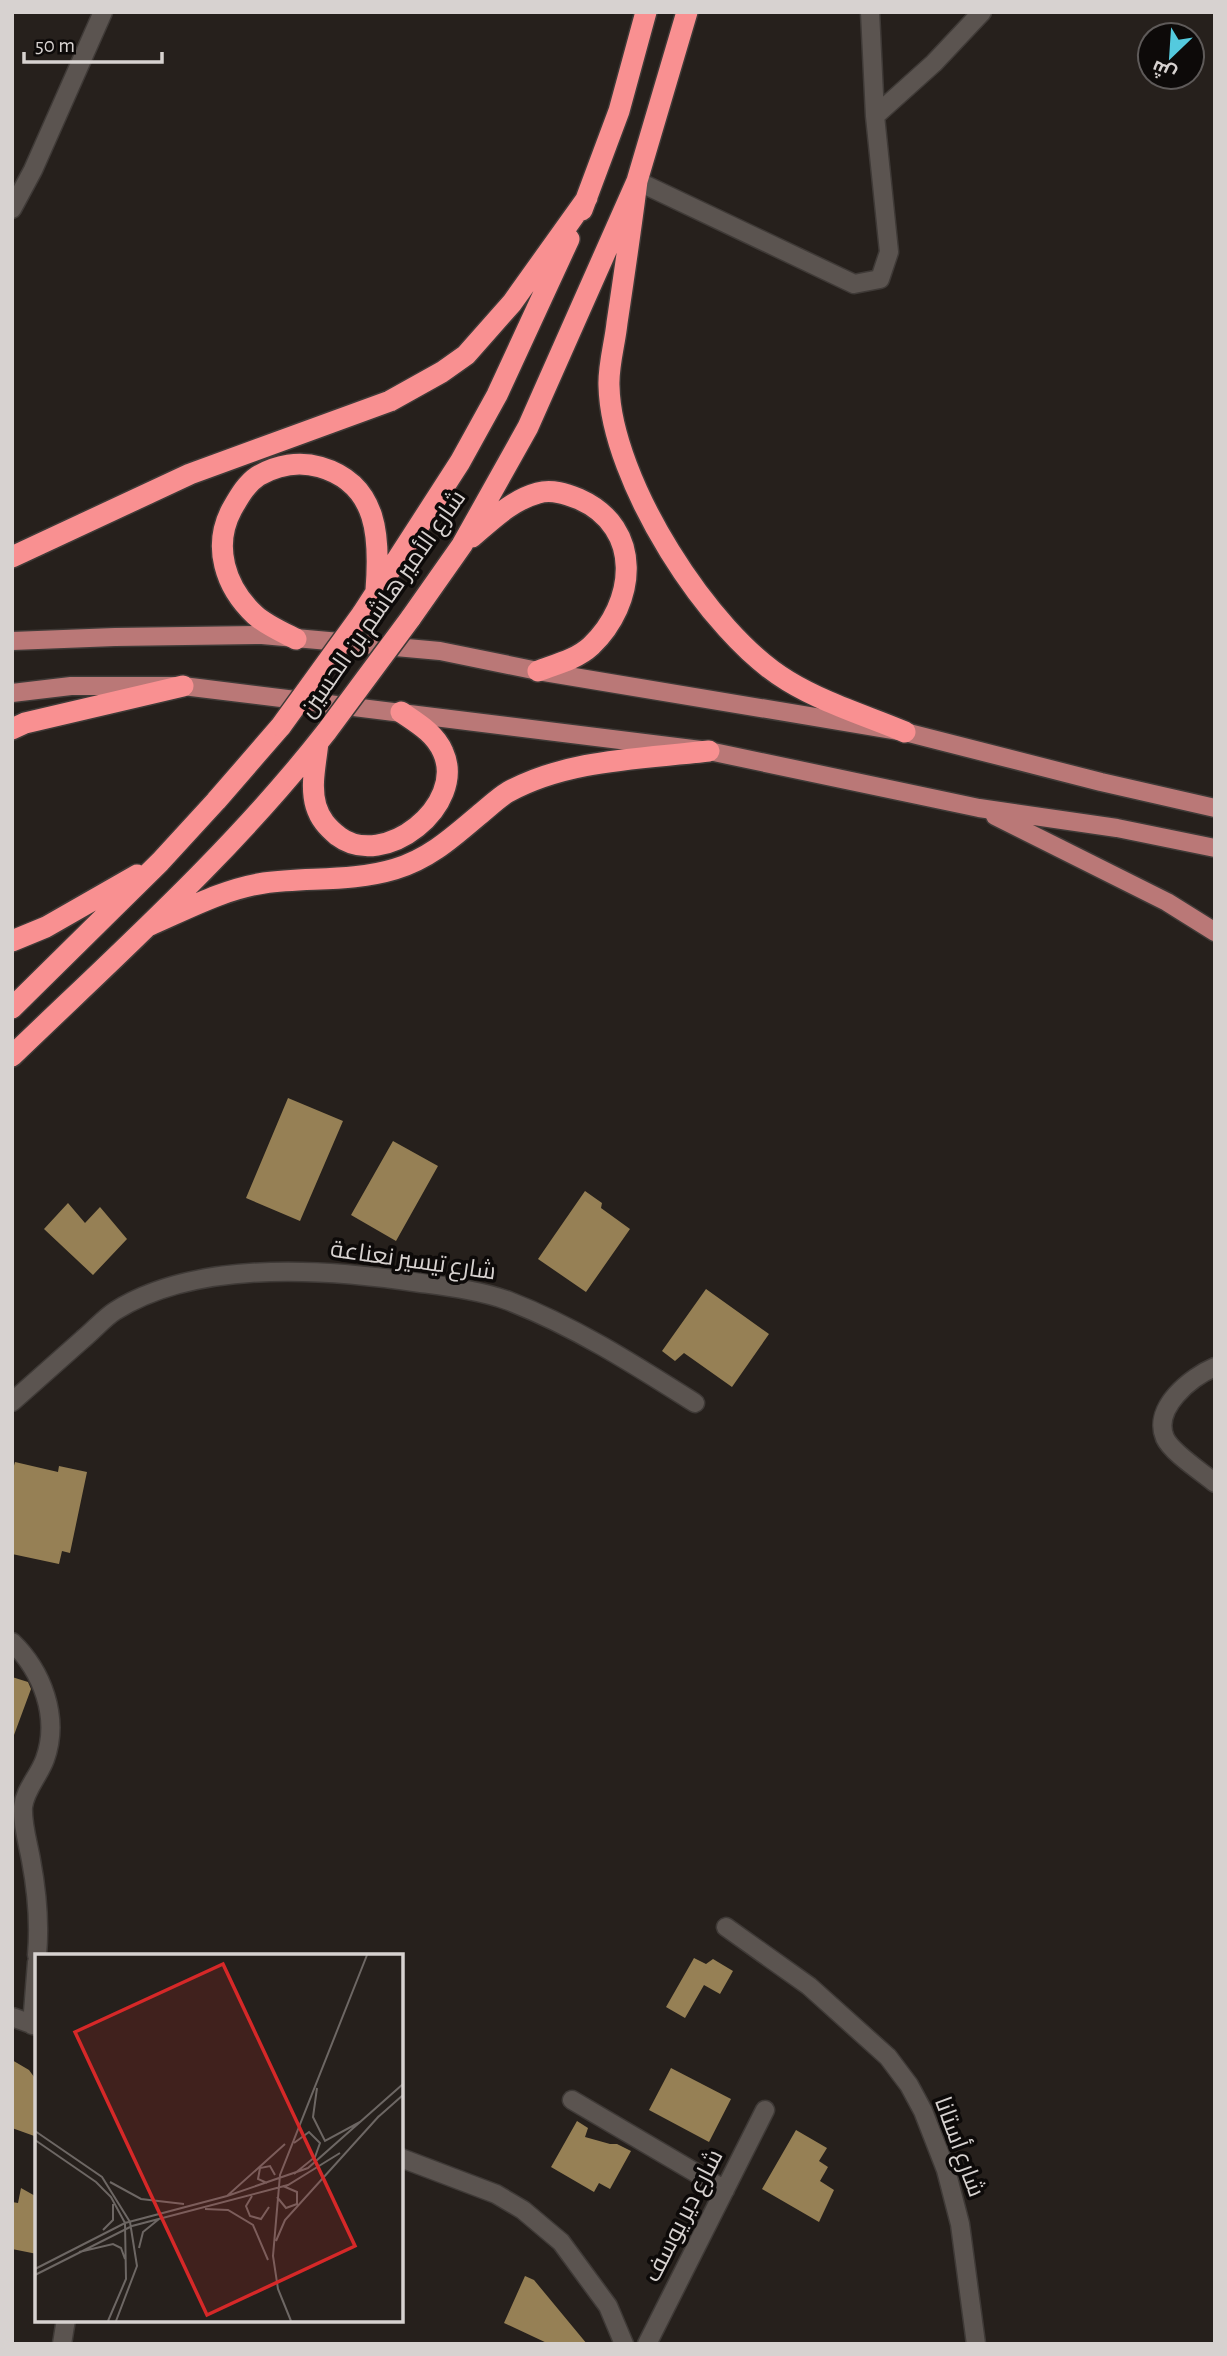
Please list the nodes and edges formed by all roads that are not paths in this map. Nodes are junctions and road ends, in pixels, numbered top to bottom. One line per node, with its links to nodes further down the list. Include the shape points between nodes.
1 (103, 12): 9 (street)
2 (646, 12): 8 (highway, شارع الأمير هاشم بن الحسين, via 619,111)
3 (687, 12): 7 (highway, شارع الأمير هاشم بن الحسين)
4 (870, 12): 6 (street)
5 (982, 12): 6 (street)
6 (875, 116): 7 (street, via 889,252 880,279 854,284)
7 (637, 181): 10 (highway, شارع الأمير هاشم بن الحسين, via 528,427); 20 (highway, via 609,385 615,433 651,521 725,625 754,654 788,681)
8 (587, 198): 11 (highway, via 512,303 466,355 442,372 390,401 190,474); 12 (highway, شارع الأمير هاشم بن الحسين, via 497,395)
9 (12, 209)
10 (462, 545): 15 (highway, via 510,505 540,492 569,495 593,507 622,542 626,580 613,619 591,646 574,658); 21 (highway, شارع الأمير هاشم بن الحسين, bridge)
11 (12, 557)
12 (376, 593): 13 (highway, via 377,536 371,511 351,483 322,468 296,463 257,477 241,493 224,527 223,559 235,589 256,616); 26 (highway, شارع الأمير هاشم بن الحسين, bridge, via 281,726)
13 (296, 639): 14 (main road, via 115,636); 15 (main road, via 440,651)
14 (12, 641)
15 (538, 671): 20 (main road)
16 (183, 686): 17 (main road, via 71,686); 18 (main road); 19 (highway)
17 (12, 692)
18 (401, 712): 21 (highway, via 434,736 447,761 447,772 443,793 419,826 378,845 346,842 323,822 314,792); 22 (main road)
19 (12, 729)
20 (905, 732): 23 (main road)
21 (323, 737): 27 (highway, شارع الأمير هاشم بن الحسين, via 211,864)
22 (709, 751): 24 (main road); 27 (highway, via 568,768 505,794 445,844 398,869 344,879 239,888)
23 (1215, 807)
24 (979, 808): 25 (main road); 28 (main road, via 1167,902)
25 (1215, 848)
26 (160, 862): 29 (highway, via 46,927); 30 (highway, شارع الأمير هاشم بن الحسين)
27 (150, 925): 31 (highway, شارع الأمير هاشم بن الحسين)
28 (1215, 932)
29 (12, 941)
30 (12, 1008)
31 (12, 1056)
32 (1215, 1367): 35 (street, via 1200,1374 1167,1406 1163,1426 1172,1447)
33 (12, 1402): 34 (street, شارع تيسير نعناعة, via 115,1311 154,1293 237,1274 299,1271 372,1275 507,1300 595,1340)
34 (695, 1404)
35 (1215, 1483)
36 (12, 1642): 37 (street, via 34,1667 48,1704 50,1737 46,1759)
37 (19, 1792): 39 (street, via 37,1892)
38 (726, 1927): 51 (street, شارع أستانا, via 809,1986 888,2057 909,2085 946,2170 960,2224)
39 (37, 1954)
40 (35, 2004): 42 (street)
41 (12, 2017): 42 (street)
42 (34, 2025)
43 (572, 2100): 46 (street)
44 (765, 2110): 46 (street, شارع دير يوسف)
45 (402, 2158): 49 (street, via 496,2194 523,2210 561,2242 608,2306)
46 (725, 2190): 50 (street, شارع دير يوسف)
47 (66, 2321): 48 (street)
48 (62, 2344)
49 (624, 2344)
50 (647, 2344)
51 (976, 2344)

